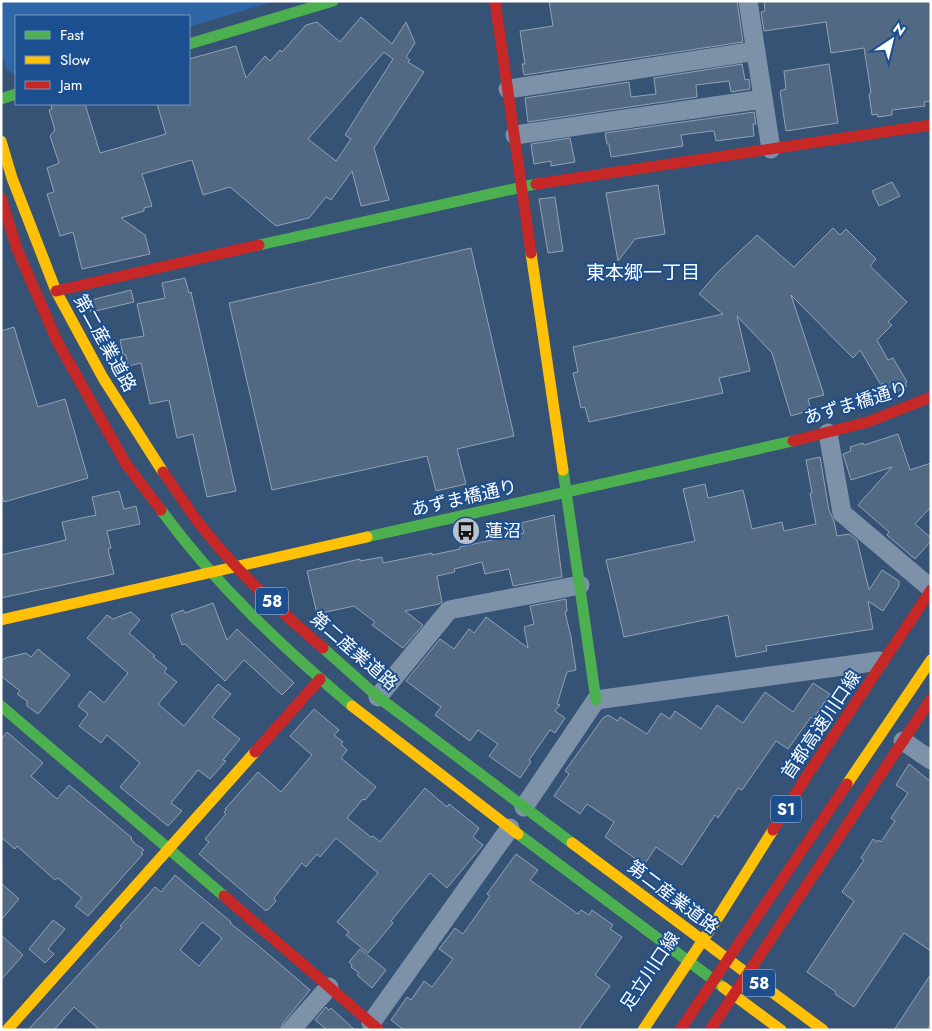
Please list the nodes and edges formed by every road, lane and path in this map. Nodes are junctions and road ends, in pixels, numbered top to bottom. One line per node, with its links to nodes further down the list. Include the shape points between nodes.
1 (333, 1): 4 (main road)
2 (495, 1): 6 (main road)
3 (748, 1): 5 (street)
4 (190, 44)
5 (756, 51): 6 (street); 9 (street)
6 (508, 89): 11 (main road)
7 (15, 94): 8 (main road)
8 (1, 99)
9 (763, 99): 11 (street); 13 (street)
10 (931, 125): 13 (main road)
11 (515, 135): 14 (main road)
12 (1, 141): 16 (main road, 第二産業道路 / 58)
13 (771, 149): 14 (main road)
14 (522, 186): 16 (main road); 19 (main road)
15 (1, 198): 21 (main road, 第二産業道路 / 58, via 17,249 38,299 84,390 126,464 176,531)
16 (56, 291): 20 (main road, 第二産業道路 / 58, via 103,378 149,452 199,523)
17 (931, 397): 18 (main road, あずま橋通り, via 868,422)
18 (828, 433): 19 (main road, あずま橋通り); 23 (street, via 842,513)
19 (566, 492): 20 (main road, あずま橋通り); 22 (main road)
20 (237, 568): 21 (main road, あずま橋通り); 29 (main road, 第二産業道路 / 58)
21 (212, 572): 24 (main road, あずま橋通り); 27 (main road, 第二産業道路 / 58)
22 (580, 585): 29 (street, via 449,610); 31 (main road)
23 (930, 586): 26 (main road, 足立川口線); 50 (main road, 首都高速川口線 / S1)
24 (1, 620)
25 (931, 660): 41 (main road)
26 (879, 661): 31 (street); 38 (main road, 足立川口線)
27 (320, 679): 36 (main road, 第二産業道路 / 58); 37 (main road)
28 (931, 685): 52 (main road)
29 (378, 697): 35 (main road, 第二産業道路 / 58)
30 (931, 699): 33 (main road)
31 (596, 700): 35 (street)
32 (1, 706): 37 (main road)
33 (903, 741): 34 (street); 42 (main road)
34 (931, 760)
35 (524, 807): 38 (main road, 第二産業道路 / 58)
36 (510, 828): 39 (main road, 第二産業道路 / 58); 46 (street)
37 (168, 850): 44 (main road); 47 (main road)
38 (695, 935): 39 (main road, 足立川口線); 40 (main road, 第二産業道路 / 58)
39 (682, 956): 40 (main road, 第二産業道路 / 58); 49 (main road, 足立川口線)
40 (706, 959): 41 (main road, 第二産業道路 / 58); 43 (main road, 第二産業道路 / 58)
41 (728, 960): 42 (main road, 第二産業道路 / 58); 43 (main road)
42 (747, 975): 45 (main road); 55 (main road, 第二産業道路 / 58)
43 (714, 981): 45 (main road, 第二産業道路 / 58); 51 (main road)
44 (329, 986): 46 (main road); 48 (street)
45 (734, 995): 53 (main road); 54 (main road, 第二産業道路 / 58)
46 (375, 1026)
47 (7, 1030)
48 (291, 1030)
49 (632, 1030)
50 (643, 1030)
51 (680, 1030)
52 (701, 1030)
53 (710, 1030)
54 (781, 1030)
55 (823, 1030)

